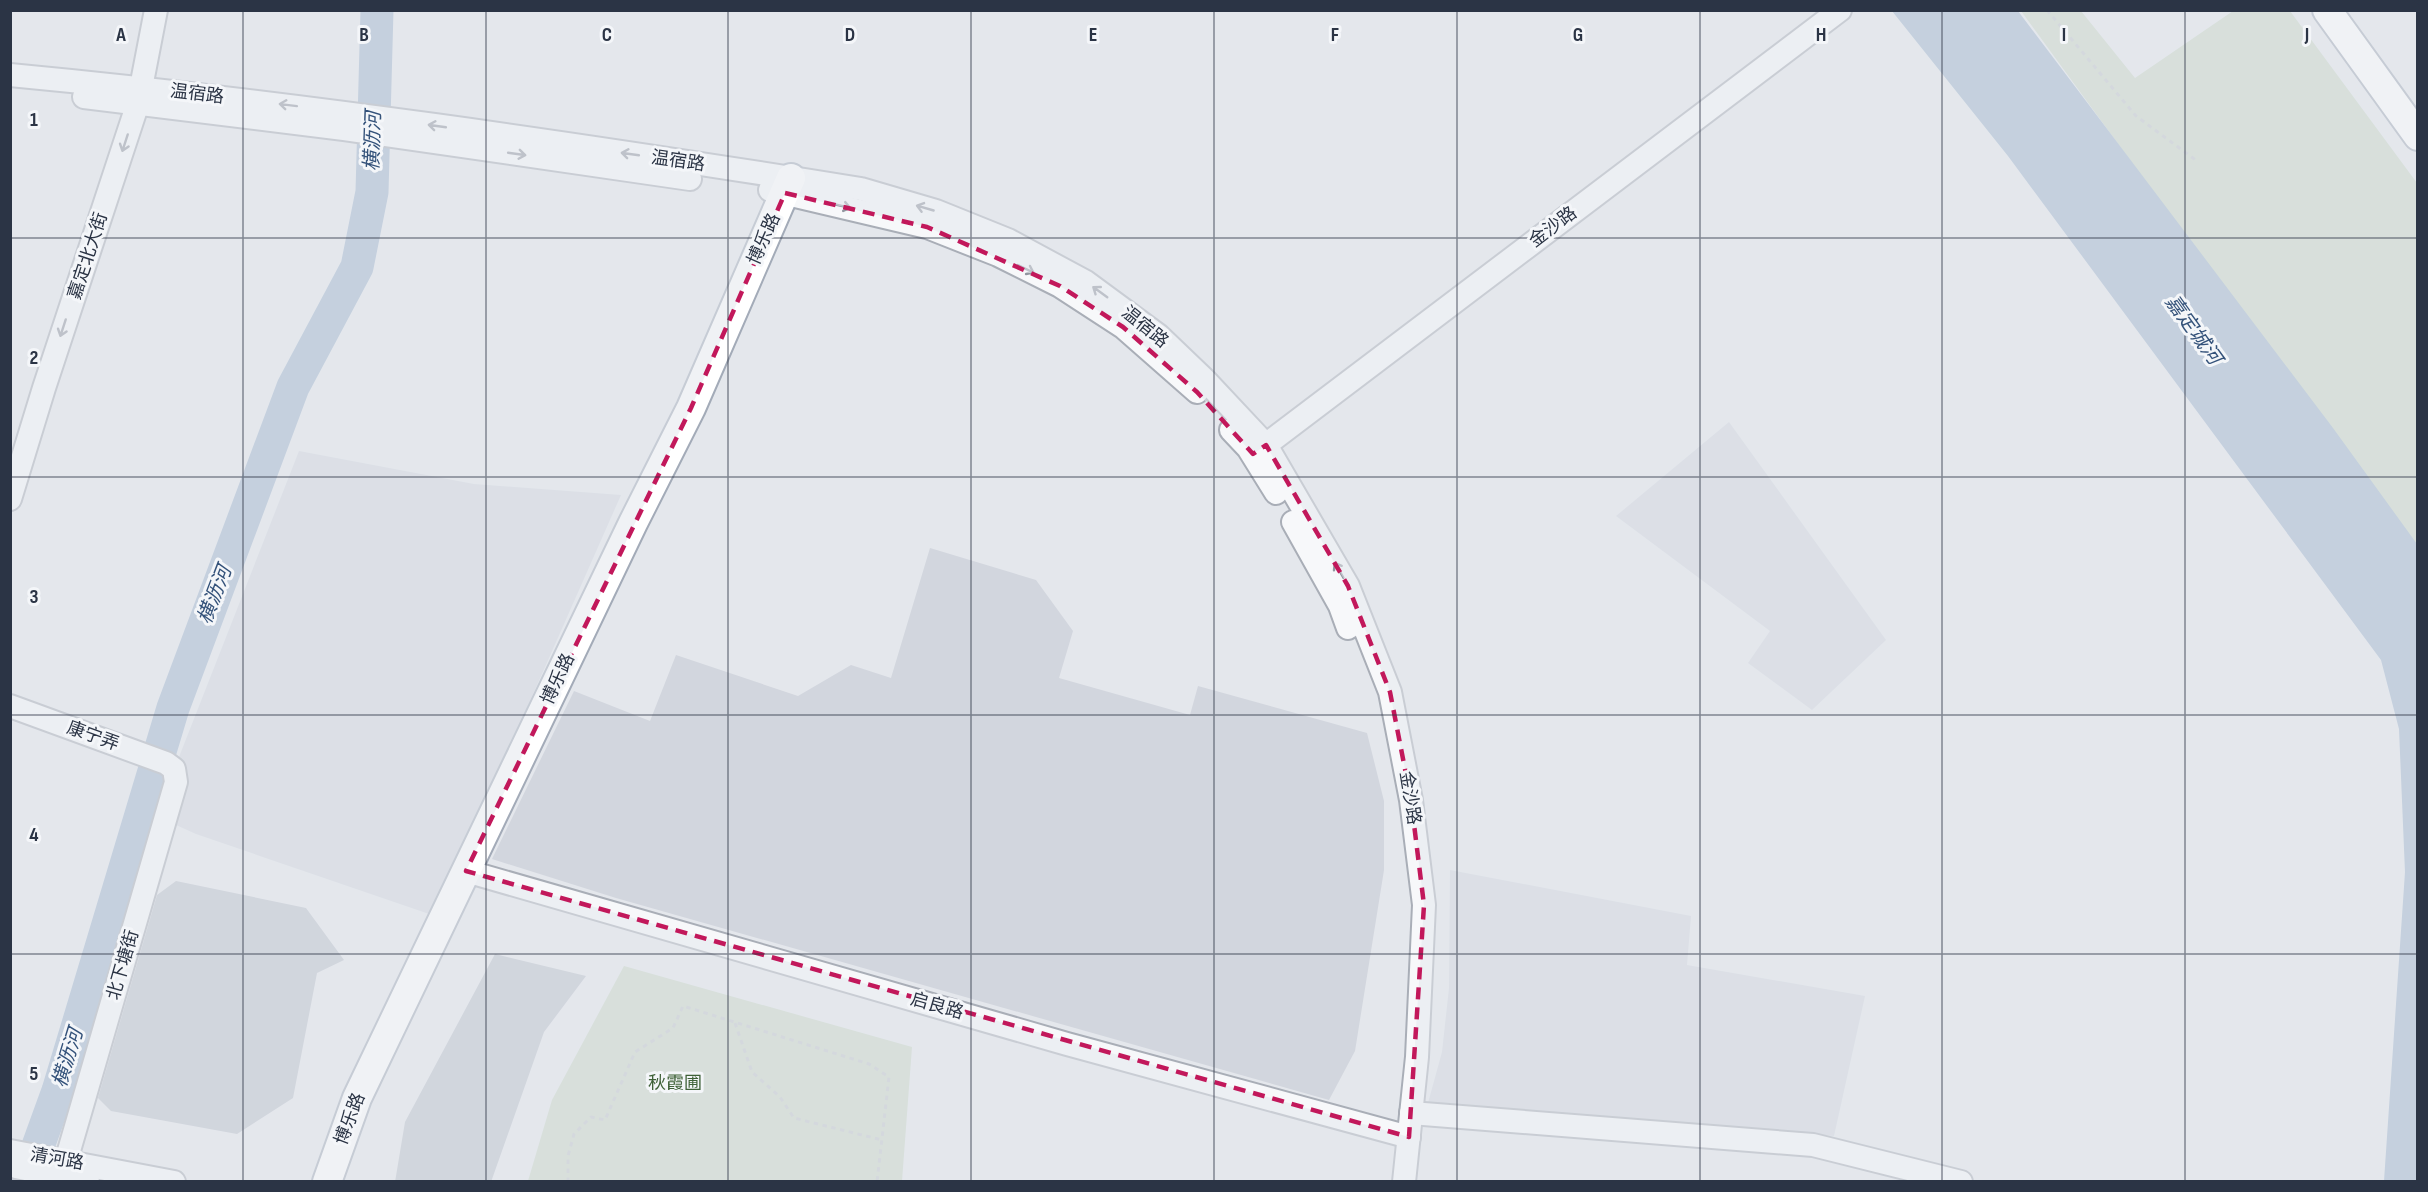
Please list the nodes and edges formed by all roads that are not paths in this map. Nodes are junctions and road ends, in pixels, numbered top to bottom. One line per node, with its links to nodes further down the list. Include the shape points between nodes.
1 (156, 10): 7 (street, 嘉定北大街)
2 (1840, 10): 11 (street, 金沙路)
3 (2327, 10): 9 (main road)
4 (2347, 10): 8 (main road)
5 (10, 75): 7 (street, 温宿路)
6 (10, 90): 7 (street)
7 (140, 95): 10 (street, 温宿路); 12 (street, 嘉定北大街, one-way to 12)
8 (2418, 109)
9 (2418, 135)
10 (788, 185): 11 (street, 温宿路, via 927,227 998,255 1060,286 1131,334); 15 (main road, 博乐路, via 691,408)
11 (1259, 450): 16 (street, 金沙路, one-way to 11, via 1424,905 1412,800 1390,692 1348,586); 17 (street, via 1274,488 1340,606 1380,709 1410,879)
12 (10, 499)
13 (10, 706): 14 (street, 康宁弄)
14 (170, 766): 19 (street, 北下塘街, via 176,782)
15 (466, 871): 17 (street, 启良路, via 1056,1041); 22 (main road, 博乐路, via 357,1098)
16 (1411, 1113): 17 (street, 金沙路); 25 (street, via 1813,1145)
17 (1405, 1136): 23 (street); 24 (street, 金沙路)
18 (12, 1157): 19 (street, 清河路)
19 (56, 1170): 20 (street); 21 (street, 清河路)
20 (88, 1182)
21 (174, 1182)
22 (327, 1182)
23 (1395, 1182)
24 (1404, 1182)
25 (1961, 1182)

